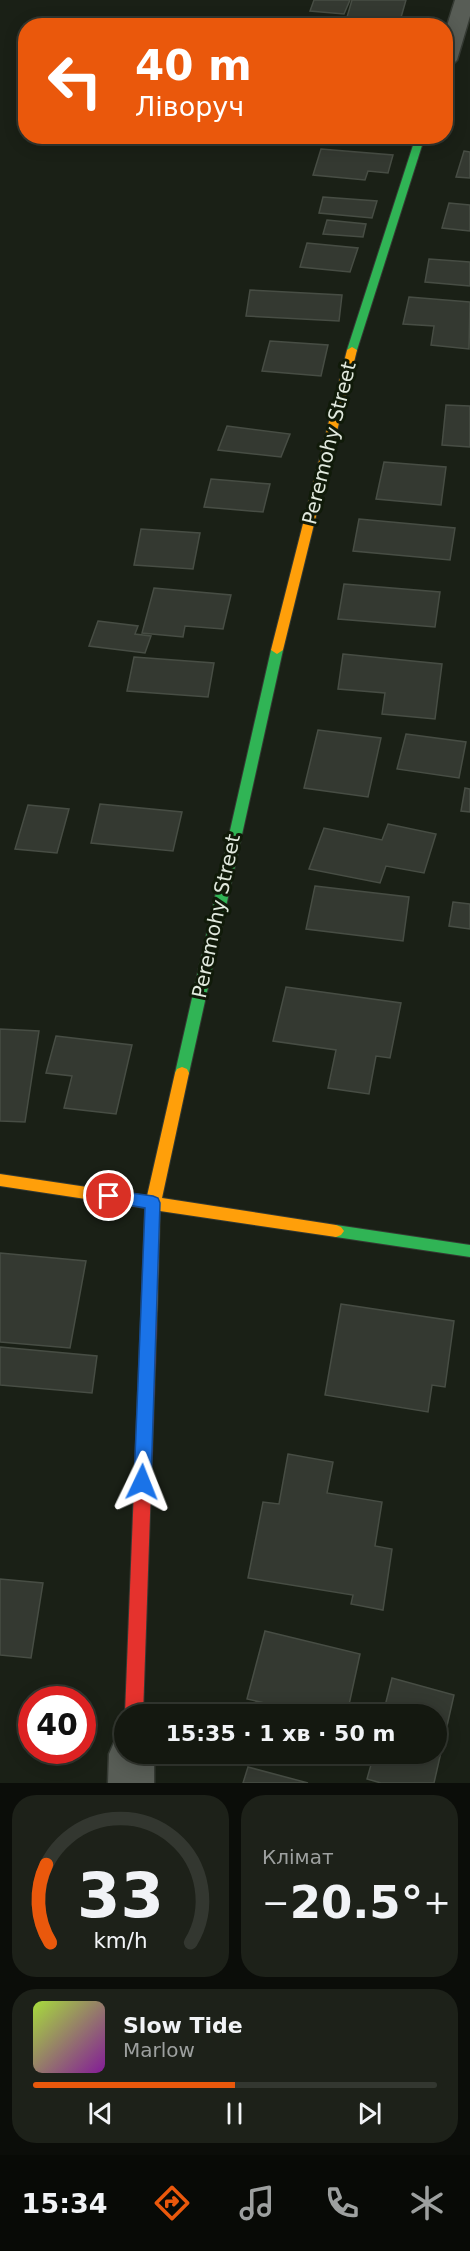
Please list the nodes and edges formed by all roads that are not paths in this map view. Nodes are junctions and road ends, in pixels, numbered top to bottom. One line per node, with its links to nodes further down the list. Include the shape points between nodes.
1 (465, 0): 2 (street)
2 (453, 38)
3 (418, 144): 5 (street, Peremohy Street, via 348,362 257,733)
4 (0, 1180): 5 (street)
5 (153, 1203): 6 (street); 7 (street, Peremohy Street)
6 (470, 1251)
7 (134, 1704)
8 (132, 1764): 9 (street)
9 (131, 1783)

